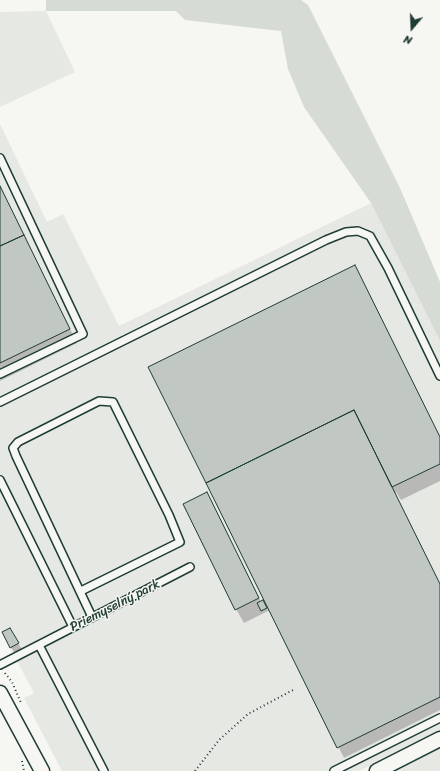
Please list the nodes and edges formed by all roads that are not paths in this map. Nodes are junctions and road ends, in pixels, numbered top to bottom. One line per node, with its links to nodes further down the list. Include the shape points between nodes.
1 (0, 158): 2 (lane, via 83,334)
2 (0, 374)
3 (440, 376): 4 (lane, via 370,236 358,231 346,232 326,240)
4 (0, 402)
5 (0, 480): 9 (lane)
6 (190, 567): 8 (lane, Priemyselný park)
7 (81, 591): 7 (lane, via 13,448 18,442 100,401 113,402 180,542); 8 (lane)
8 (92, 617): 9 (lane, Priemyselný park)
9 (73, 627): 10 (lane, Priemyselný park)
10 (39, 645): 11 (lane, Priemyselný park); 16 (lane)
11 (0, 664)
12 (0, 693): 15 (street)
13 (440, 718): 17 (lane)
14 (440, 739): 18 (street)
15 (42, 771)
16 (104, 771)
17 (334, 771)
18 (378, 771)

